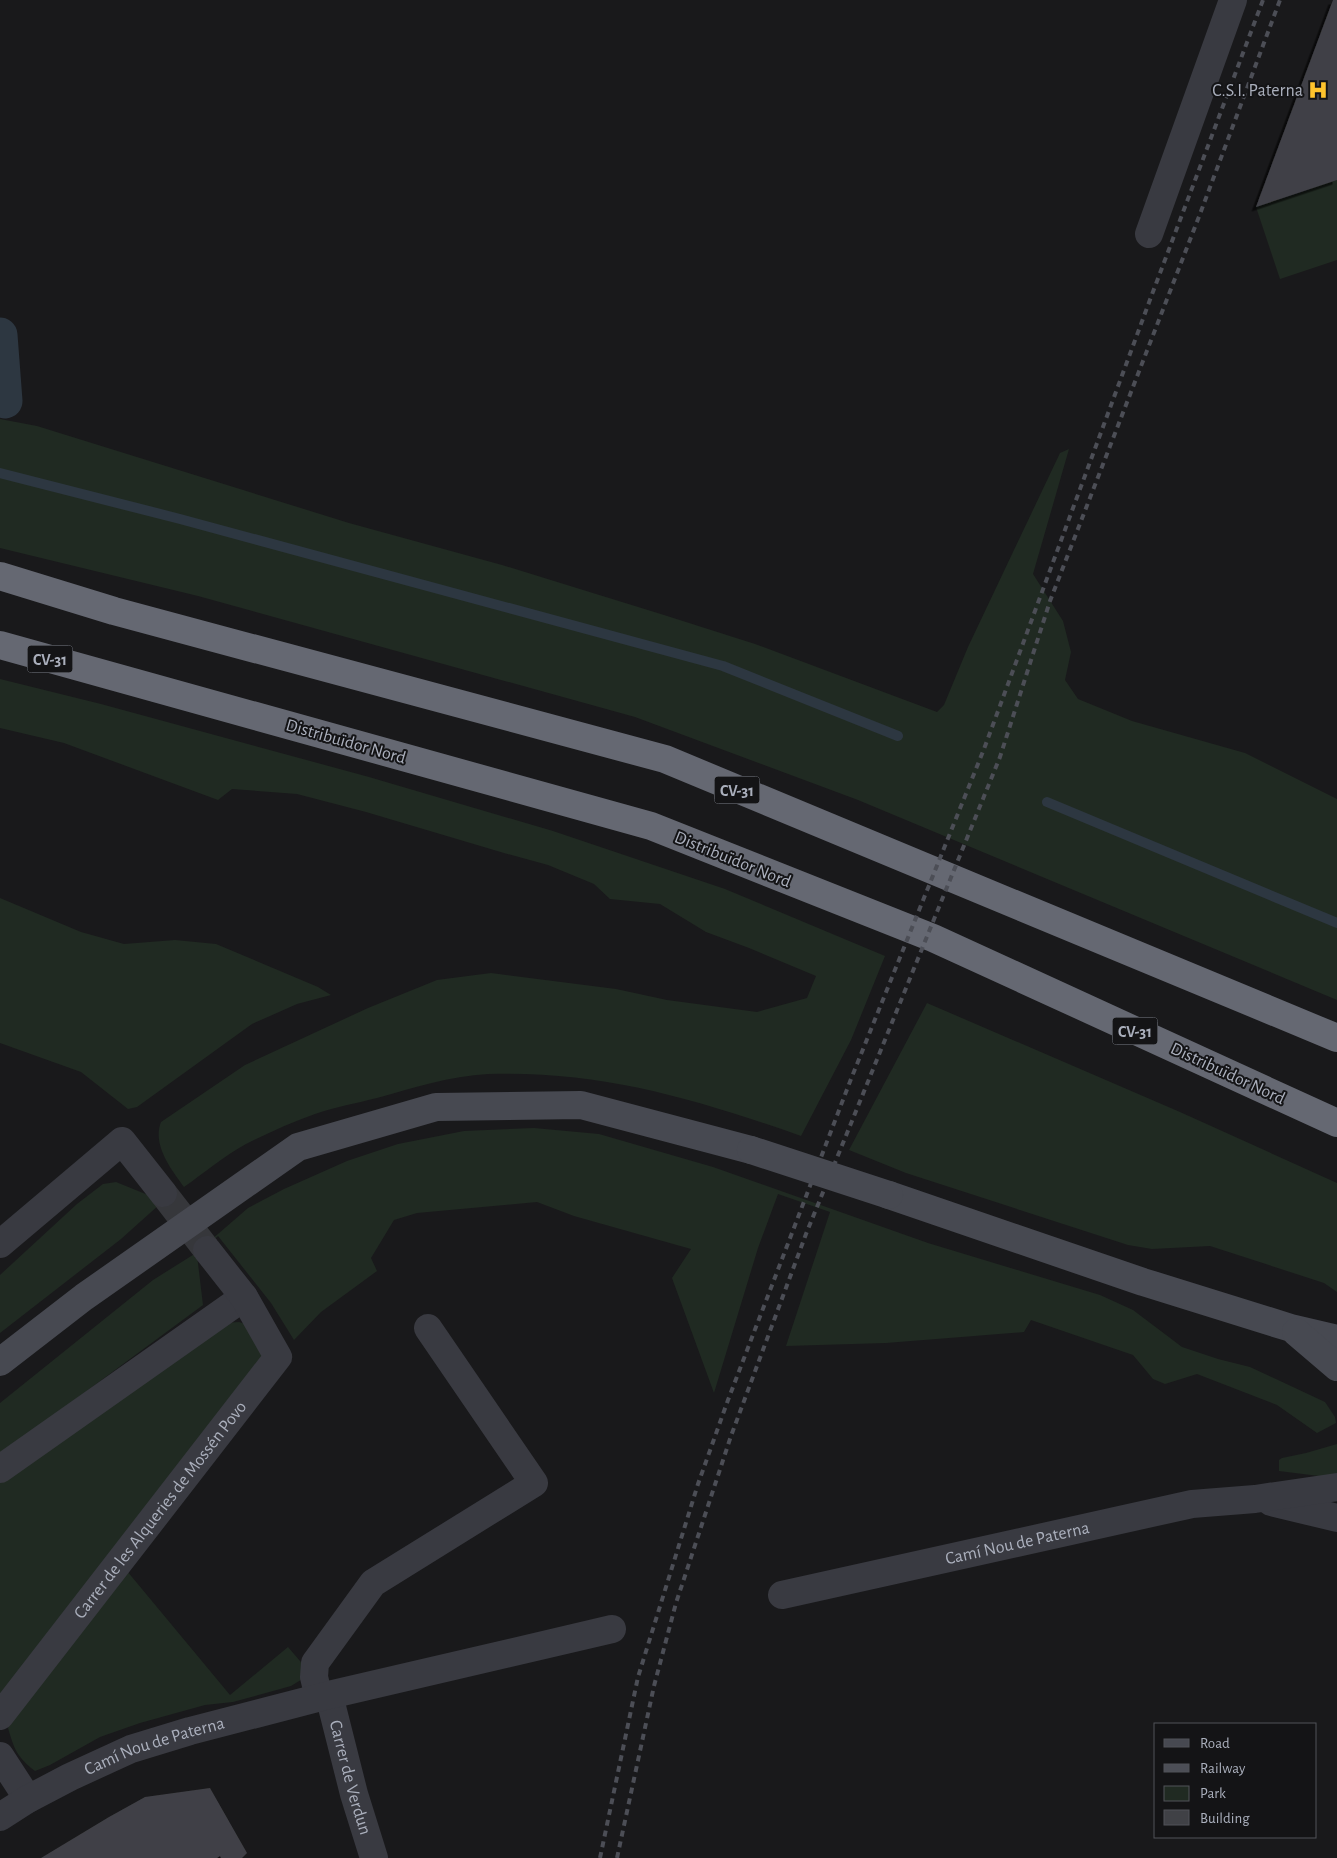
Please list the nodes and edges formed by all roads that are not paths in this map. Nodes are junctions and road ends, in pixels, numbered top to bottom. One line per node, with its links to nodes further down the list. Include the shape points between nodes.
1 (1233, 0): 2 (street)
2 (1149, 234)
3 (0, 576): 5 (highway)
4 (0, 588): 5 (highway)
5 (114, 611): 9 (highway, CV-31, via 664,759)
6 (0, 645): 8 (highway, CV-31)
7 (0, 651): 8 (highway)
8 (100, 673): 10 (highway, Distribuïdor Nord / CV-31, via 651,826 933,938)
9 (1337, 1038)
10 (1337, 1123)
11 (163, 1193): 12 (street, via 122,1141)
12 (0, 1244)
13 (207, 1250): 14 (street, Carrer de les Alqueries de Mossén Povo)
14 (244, 1296): 20 (street); 27 (street, Carrer de les Alqueries de Mossén Povo, via 278,1357)
15 (428, 1328): 26 (street, via 534,1483 373,1583 315,1664 314,1677)
16 (1291, 1328): 17 (street); 18 (street, bridge, via 1143,1282 751,1150 580,1105 436,1107 298,1147 84,1297); 19 (street)
17 (1337, 1339)
18 (0, 1362)
19 (1337, 1367)
20 (0, 1469)
21 (1337, 1487): 22 (street, Camí Nou de Paterna)
22 (1255, 1499): 23 (street, Camí Nou de Paterna); 24 (street, Camí Nou de Paterna, via 1192,1504)
23 (1337, 1518)
24 (782, 1596)
25 (612, 1628): 26 (street, Camí Nou de Paterna)
26 (324, 1696): 29 (street, Camí Nou de Paterna, via 131,1749); 31 (street, Carrer de Verdun)
27 (0, 1716)
28 (0, 1756): 29 (street)
29 (28, 1799): 30 (street, Camí Nou de Paterna)
30 (0, 1817)
31 (374, 1858)

